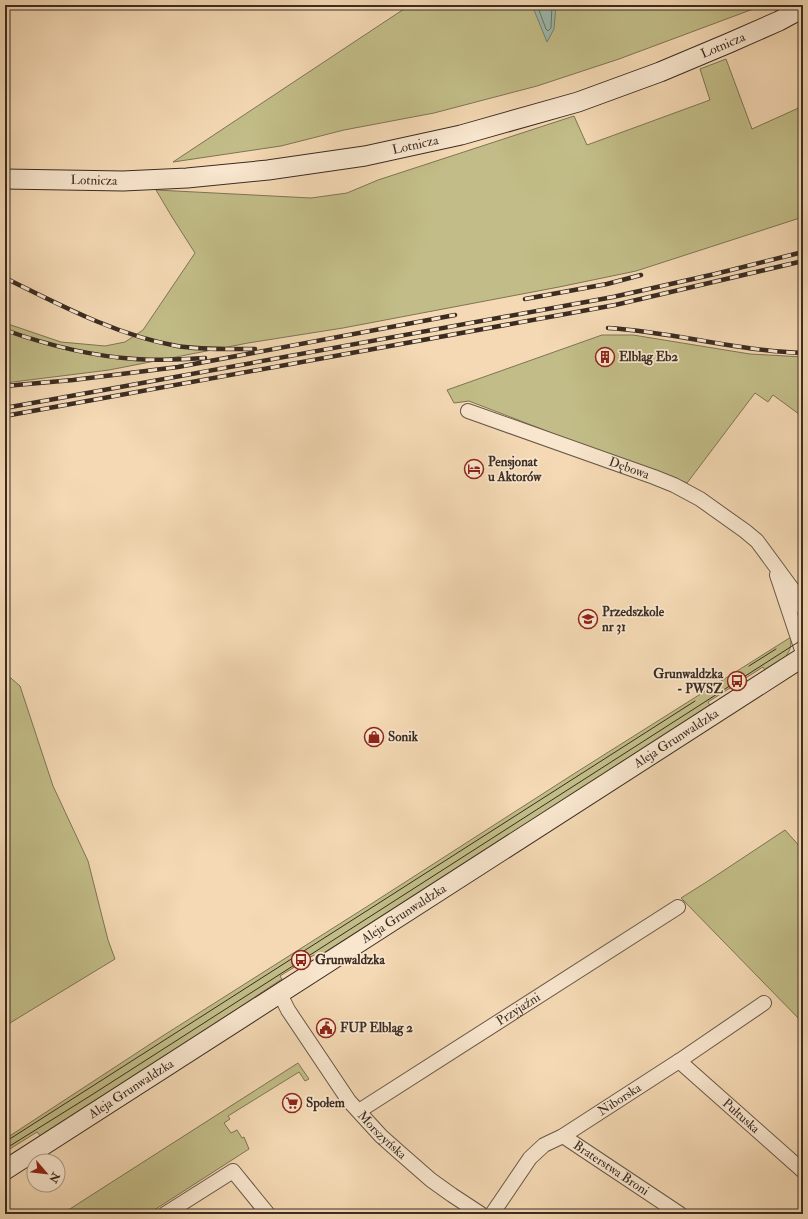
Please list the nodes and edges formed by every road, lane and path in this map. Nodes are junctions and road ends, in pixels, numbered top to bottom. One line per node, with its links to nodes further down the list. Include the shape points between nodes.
1 (803, 8): 2 (main road, Lotnicza, via 779,21 660,72 578,102 460,135 365,156 187,178 123,181)
2 (5, 179)
3 (468, 412): 4 (street, Dębowa, via 674,485 700,499 745,531 757,541)
4 (771, 560): 5 (street, Dębowa, via 793,590); 6 (street, Dębowa)
5 (803, 609)
6 (803, 653)
7 (803, 657): 9 (main road, Aleja Grunwaldzka)
8 (678, 907): 12 (street, Przyjaźni)
9 (280, 994): 12 (street, Morszyńska, via 349,1101); 14 (main road, Aleja Grunwaldzka)
10 (764, 1003): 11 (street, Niborska)
11 (678, 1061): 13 (street, Niborska); 15 (street, Pułtuska)
12 (359, 1111): 18 (street, Morszyńska, via 381,1136 426,1175)
13 (563, 1136): 19 (street, Niborska, via 544,1145 530,1158); 20 (street, Braterstwa Broni)
14 (5, 1170)
15 (803, 1171)
16 (165, 1214): 17 (street, via 233,1171)
17 (268, 1214)
18 (481, 1214)
19 (492, 1214)
20 (680, 1214)

